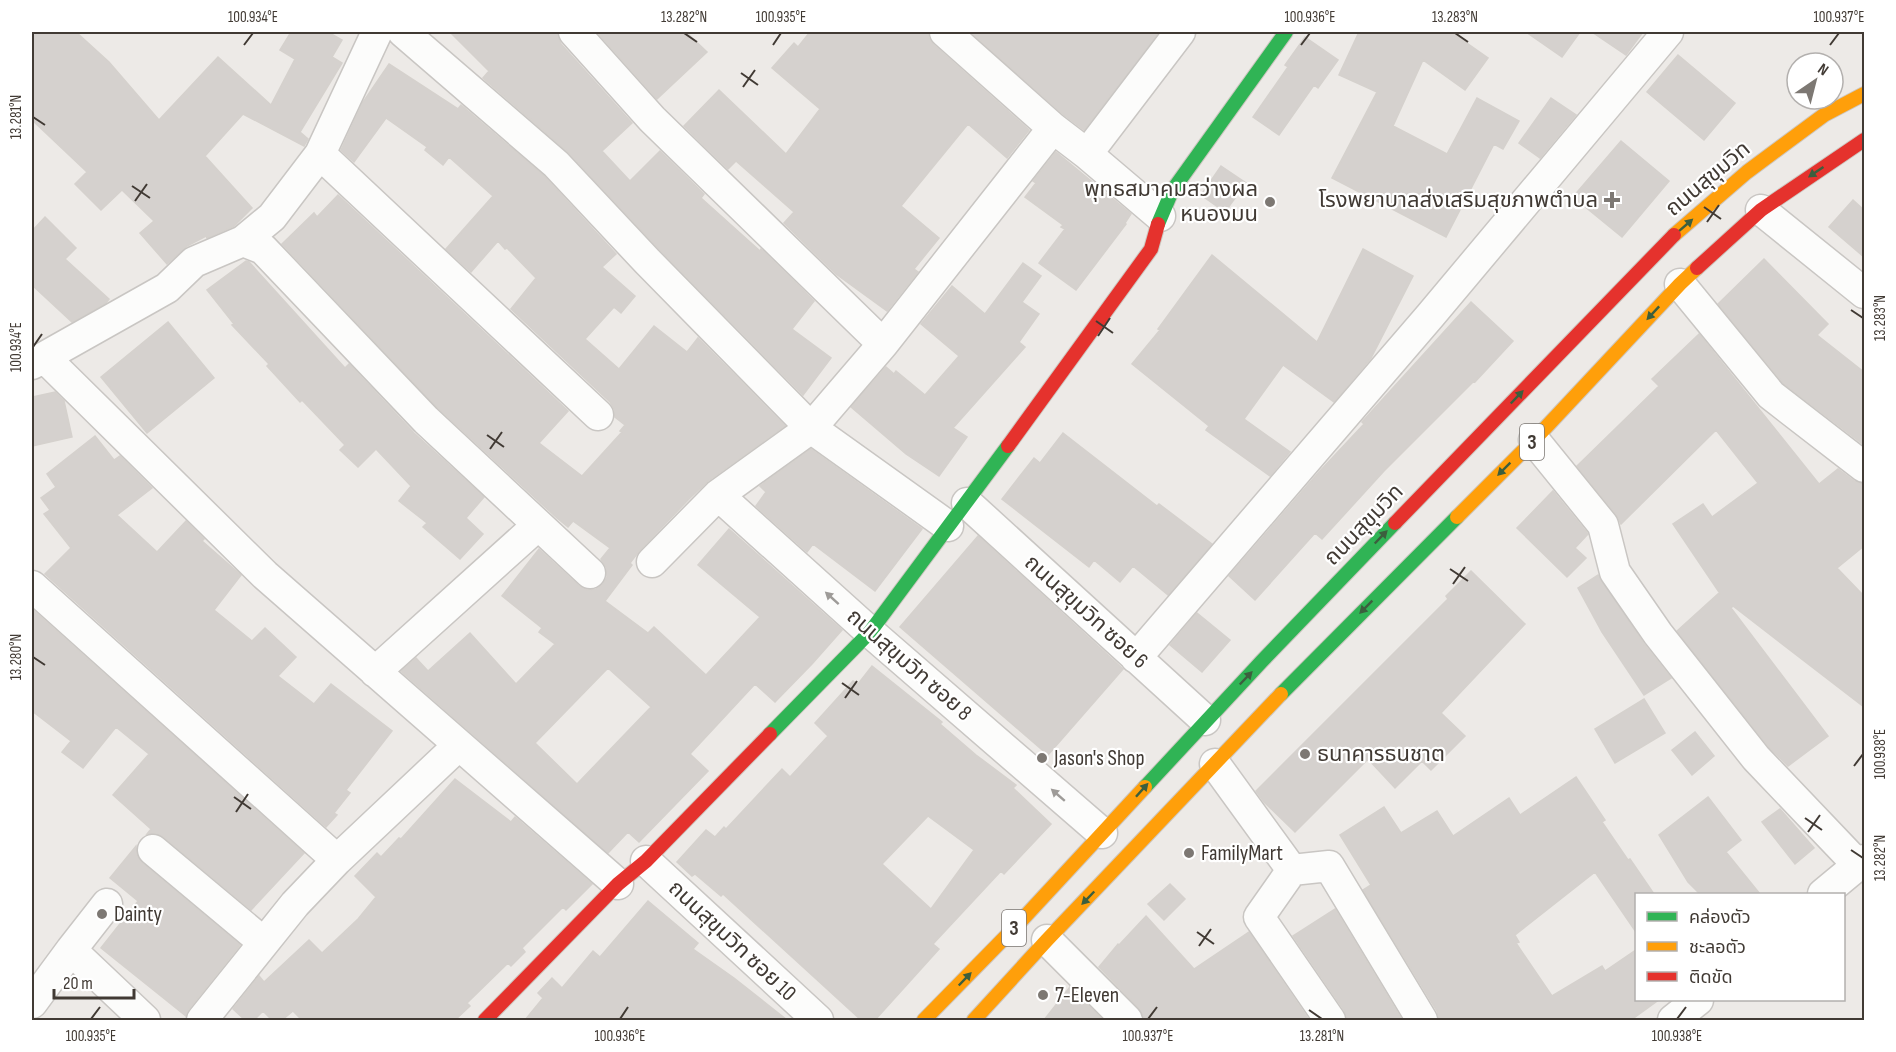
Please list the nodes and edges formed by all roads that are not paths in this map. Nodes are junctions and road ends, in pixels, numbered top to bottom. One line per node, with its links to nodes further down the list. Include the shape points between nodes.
1 (377, 32): 11 (street)
2 (403, 32): 21 (street, via 556,164)
3 (574, 32): 18 (street, via 652,119)
4 (945, 32): 9 (street)
5 (1180, 32): 12 (street)
6 (1286, 32): 14 (main road, via 1172,190)
7 (1668, 32): 32 (street)
8 (1864, 93): 34 (main road, ถนนสุขุมวิท / 3, one-way to 8, via 1675,234 1747,172 1824,115)
9 (1053, 128): 12 (street); 18 (street)
10 (1864, 140): 13 (main road, 3, one-way to 13)
11 (320, 153): 15 (street, via 272,217); 20 (street)
12 (1087, 154): 14 (street)
13 (1761, 210): 16 (main road, 3); 17 (street)
14 (1160, 216): 25 (main road, via 1151,249)
15 (243, 241): 19 (street, via 194,262 167,288); 26 (street, via 263,249 426,420)
16 (1680, 284): 22 (main road, 3, one-way to 22); 23 (street, via 1771,395)
17 (1864, 293)
18 (884, 344): 21 (street)
19 (38, 361): 33 (street, via 265,575)
20 (598, 415)
21 (811, 429): 24 (street); 27 (street)
22 (1534, 440): 36 (main road, 3, one-way to 36, via 1317,656); 41 (street, via 1603,525 1615,572 1658,634 1756,758)
23 (1864, 467)
24 (718, 495): 28 (street); 31 (street, ถนนสุขุมวิท ซอย 8, one-way to 24)
25 (967, 503): 27 (main road); 32 (street, ถนนสุขุมวิท ซอย 6)
26 (537, 526): 29 (street); 33 (street)
27 (948, 526): 31 (main road)
28 (652, 562)
29 (590, 573)
30 (32, 586): 39 (street)
31 (870, 632): 37 (street, ถนนสุขุมวิท ซอย 8, one-way to 31); 40 (main road)
32 (1136, 658): 34 (street, ถนนสุขุมวิท ซอย 6)
33 (375, 672): 35 (street)
34 (1205, 720): 37 (main road, ถนนสุขุมวิท / 3, one-way to 34)
35 (459, 745): 39 (street); 43 (street)
36 (1215, 764): 42 (street); 46 (main road, 3, one-way to 46)
37 (1102, 833): 55 (main road, ถนนสุขุมวิท / 3, one-way to 37)
38 (153, 850): 47 (street)
39 (337, 860): 47 (street)
40 (646, 861): 43 (main road); 54 (street, ถนนสุขุมวิท ซอย 10)
41 (1861, 862): 44 (street)
42 (1292, 870): 58 (street, via 1259,918); 59 (street, via 1329,866)
43 (618, 884): 53 (main road)
44 (1824, 893)
45 (107, 904): 48 (street)
46 (1047, 940): 56 (main road, 3); 57 (street)
47 (263, 942): 52 (street)
48 (71, 950): 50 (street); 51 (street)
49 (1696, 1001): 60 (street)
50 (32, 1003)
51 (145, 1020)
52 (202, 1020)
53 (485, 1020)
54 (818, 1020)
55 (924, 1020)
56 (974, 1020)
57 (1127, 1020)
58 (1330, 1020)
59 (1422, 1020)
60 (1673, 1020)

